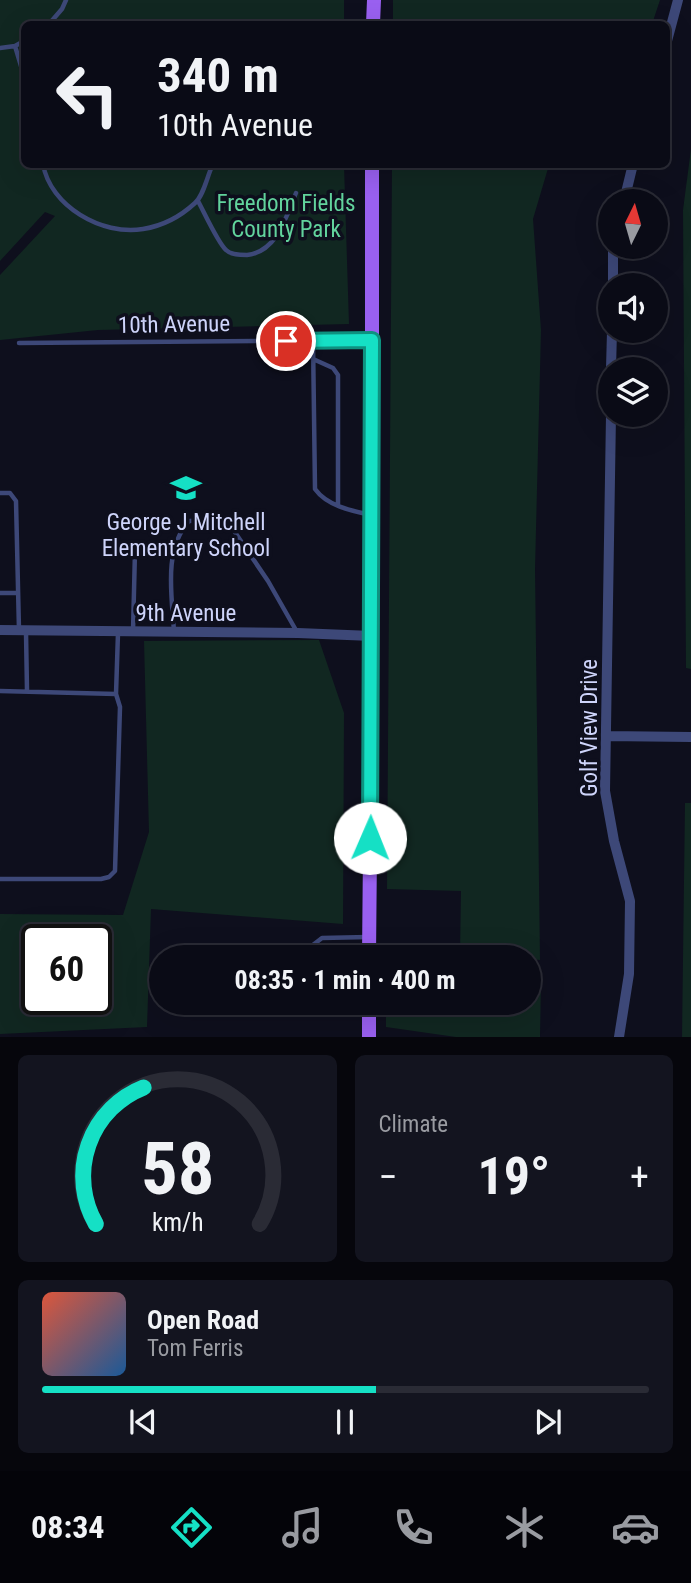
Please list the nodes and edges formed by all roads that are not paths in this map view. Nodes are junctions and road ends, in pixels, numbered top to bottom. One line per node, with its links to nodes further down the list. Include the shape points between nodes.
1 (66, 0): 4 (lane)
2 (374, 0): 5 (main road)
3 (678, 0): 6 (street)
4 (52, 21)
5 (373, 21)
6 (670, 30)
7 (21, 43): 8 (lane)
8 (15, 46): 9 (lane); 10 (lane)
9 (0, 48)
10 (21, 66)
11 (44, 168): 17 (lane, via 64,203 103,225 141,230 176,218)
12 (212, 168): 17 (lane)
13 (372, 168): 19 (main road)
14 (633, 168): 15 (street)
15 (627, 189)
16 (296, 193): 17 (lane, via 276,237 251,254 226,250)
17 (198, 201)
18 (313, 340): 19 (lane, 10th Avenue); 20 (lane, 10th Avenue); 21 (lane)
19 (372, 340): 25 (main road)
20 (19, 343)
21 (313, 359): 24 (lane, via 314,484 318,495); 24 (lane, via 338,375)
22 (611, 427): 39 (street, Golf View Drive)
23 (0, 493): 28 (lane, via 10,493 16,501)
24 (338, 506): 25 (lane)
25 (372, 515): 35 (main road)
26 (174, 551): 32 (lane, via 135,551); 33 (lane); 34 (lane, via 181,529 189,521 217,520 230,525)
27 (0, 593): 28 (lane)
28 (17, 593): 30 (lane)
29 (0, 631): 30 (street, 9th Avenue)
30 (23, 631): 31 (street, 9th Avenue); 37 (lane)
31 (118, 632): 32 (street, 9th Avenue); 38 (lane)
32 (133, 632): 33 (street, 9th Avenue)
33 (174, 632): 34 (street, 9th Avenue)
34 (298, 633): 35 (street, 9th Avenue)
35 (372, 636): 42 (main road)
36 (0, 691): 37 (lane)
37 (27, 691): 38 (lane)
38 (116, 694): 41 (lane, via 120,707 115,871 101,879)
39 (606, 736): 40 (street); 47 (street, Golf View Drive, via 605,791 630,901 629,974)
40 (691, 737)
41 (0, 878)
42 (369, 937): 43 (lane, via 321,937); 44 (main road)
43 (312, 945)
44 (369, 945)
45 (369, 1015): 46 (main road)
46 (369, 1037)
47 (619, 1037)

